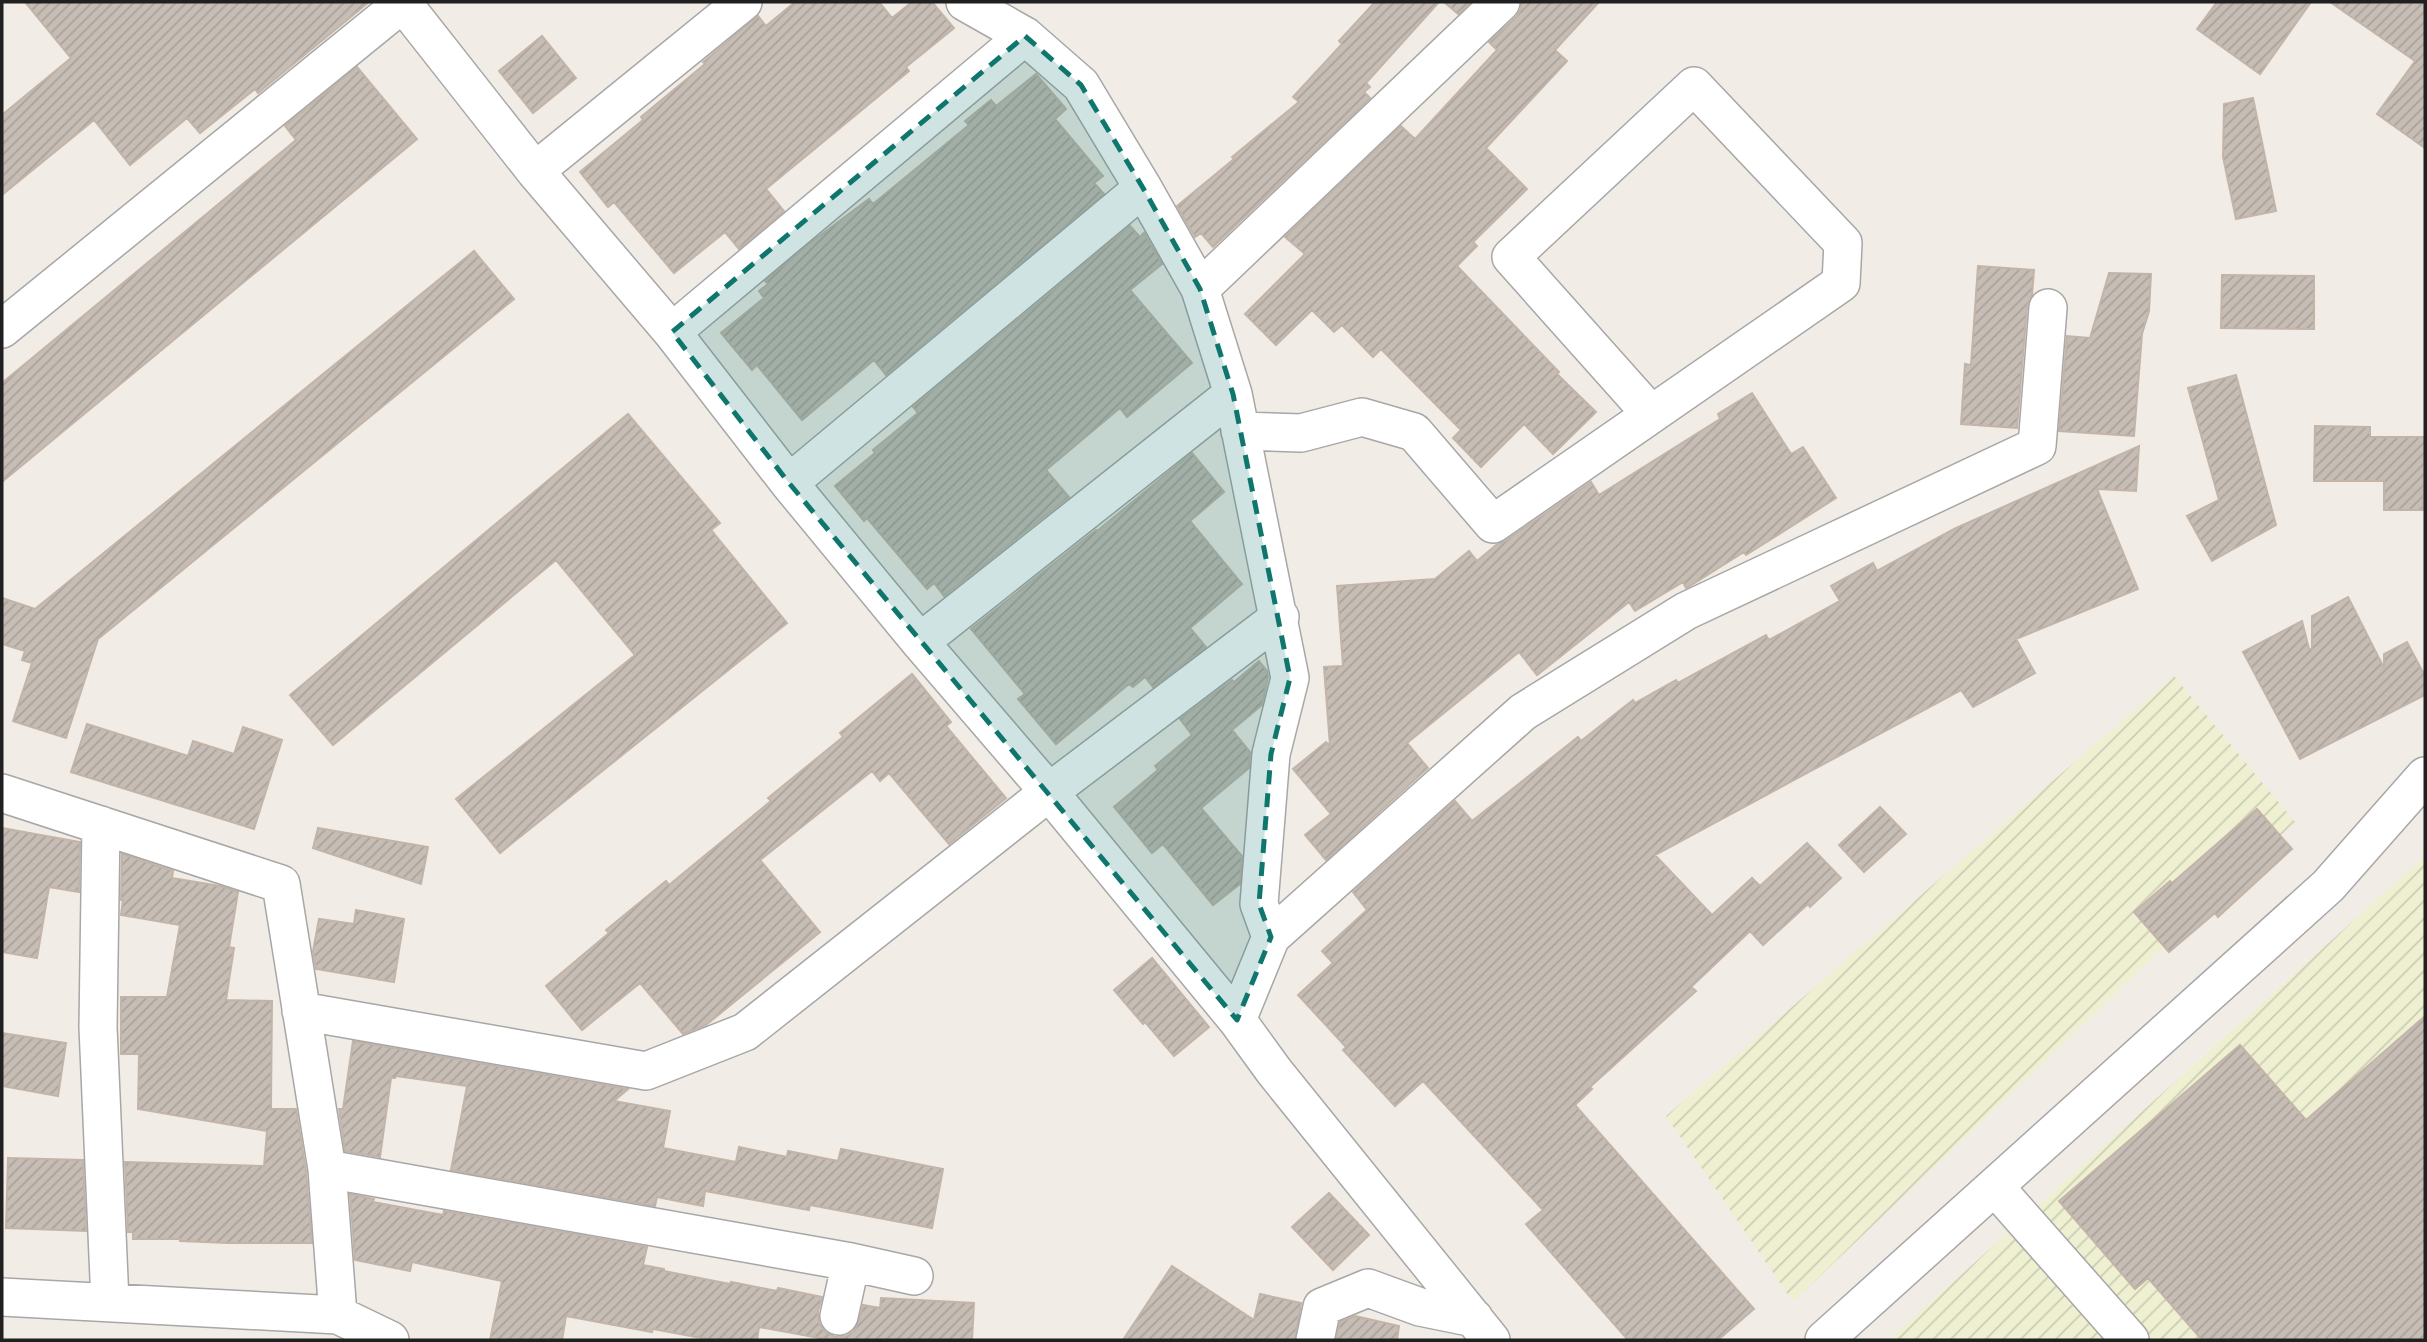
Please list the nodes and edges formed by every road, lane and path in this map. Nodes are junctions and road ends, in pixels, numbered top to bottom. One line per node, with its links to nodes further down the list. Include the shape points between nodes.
1 (403, 2): 6 (street); 10 (street)
2 (743, 2): 6 (street)
3 (965, 2): 5 (street)
4 (1501, 2): 8 (street)
5 (1025, 36): 7 (street, via 1081,85); 11 (street)
6 (535, 171): 11 (street)
7 (1143, 188): 8 (street); 15 (street)
8 (1200, 289): 12 (street)
9 (2048, 308): 22 (street, via 2037,446 1686,611 1523,712)
10 (2, 330)
11 (671, 332): 15 (street)
12 (1233, 394): 14 (street); 17 (street)
13 (1651, 414): 13 (street, via 1841,283 1843,243 1694,86 1511,257); 14 (street, via 1493,524 1414,432 1362,417 1301,433)
14 (1240, 431): 16 (street)
15 (789, 482): 17 (street)
16 (1280, 617): 18 (street); 22 (street, via 1290,678 1271,754 1259,904)
17 (920, 642): 18 (street)
18 (1049, 792): 23 (street, via 745,1032 646,1071); 24 (street)
19 (2, 793): 21 (street)
20 (2419, 797): 26 (street, via 2328,886)
21 (101, 825): 23 (street, via 281,884); 30 (street, via 98,1027)
22 (1271, 937): 24 (street)
23 (301, 1011): 25 (street)
24 (1237, 1020): 33 (street)
25 (327, 1169): 27 (street); 31 (street)
26 (1995, 1187): 36 (street); 37 (street)
27 (852, 1262): 28 (street); 32 (street)
28 (914, 1276)
29 (2, 1297): 30 (street)
30 (110, 1302): 31 (street)
31 (338, 1315): 34 (street)
32 (839, 1316)
33 (1482, 1329): 35 (street, via 1368,1288 1322,1307)
34 (390, 1340)
35 (1315, 1340)
36 (1824, 1340)
37 (2130, 1340)

